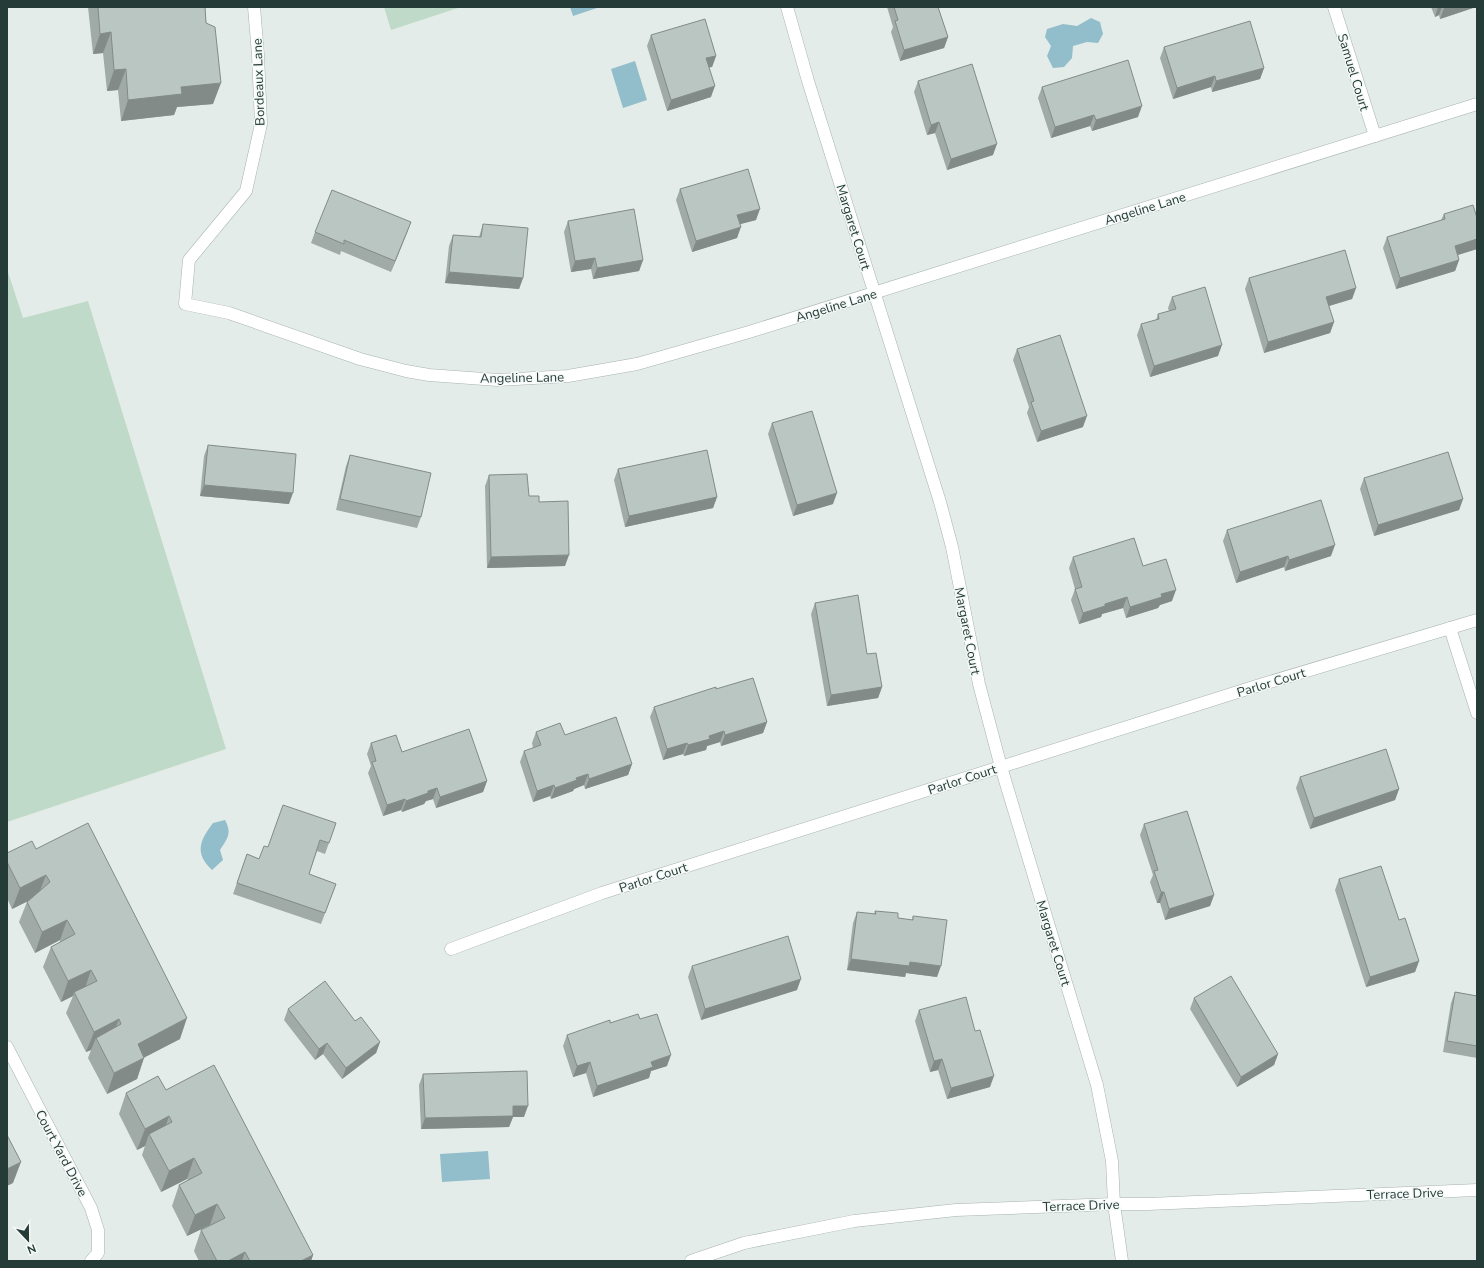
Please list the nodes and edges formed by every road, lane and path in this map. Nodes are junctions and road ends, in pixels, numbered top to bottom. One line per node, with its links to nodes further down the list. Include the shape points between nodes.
1 (254, 7): 7 (street, Bordeaux Lane, via 260,131 246,191 189,260)
2 (787, 7): 6 (street, Margaret Court)
3 (1334, 7): 5 (street, Samuel Court)
4 (1477, 104): 5 (street, Angeline Lane)
5 (1374, 136): 6 (street, Angeline Lane)
6 (875, 293): 7 (street, Angeline Lane, via 637,364 568,376 498,380 406,371 360,359 229,313); 11 (street, Margaret Court, via 952,547 979,684)
7 (185, 304)
8 (1477, 620): 9 (street, Parlor Court)
9 (1450, 628): 10 (street); 11 (street, Parlor Court)
10 (1477, 712)
11 (1001, 767): 12 (street, Parlor Court, via 602,893); 15 (street, Margaret Court, via 1096,1085 1112,1161)
12 (451, 949)
13 (7, 1046): 16 (street, Court Yard Drive, via 91,1208 98,1230)
14 (1477, 1190): 15 (street, Terrace Drive)
15 (1114, 1204): 17 (street, Terrace Drive, via 956,1210 854,1221 744,1243); 18 (street, Margaret Court)
16 (97, 1258)
17 (691, 1261)
18 (1122, 1261)

